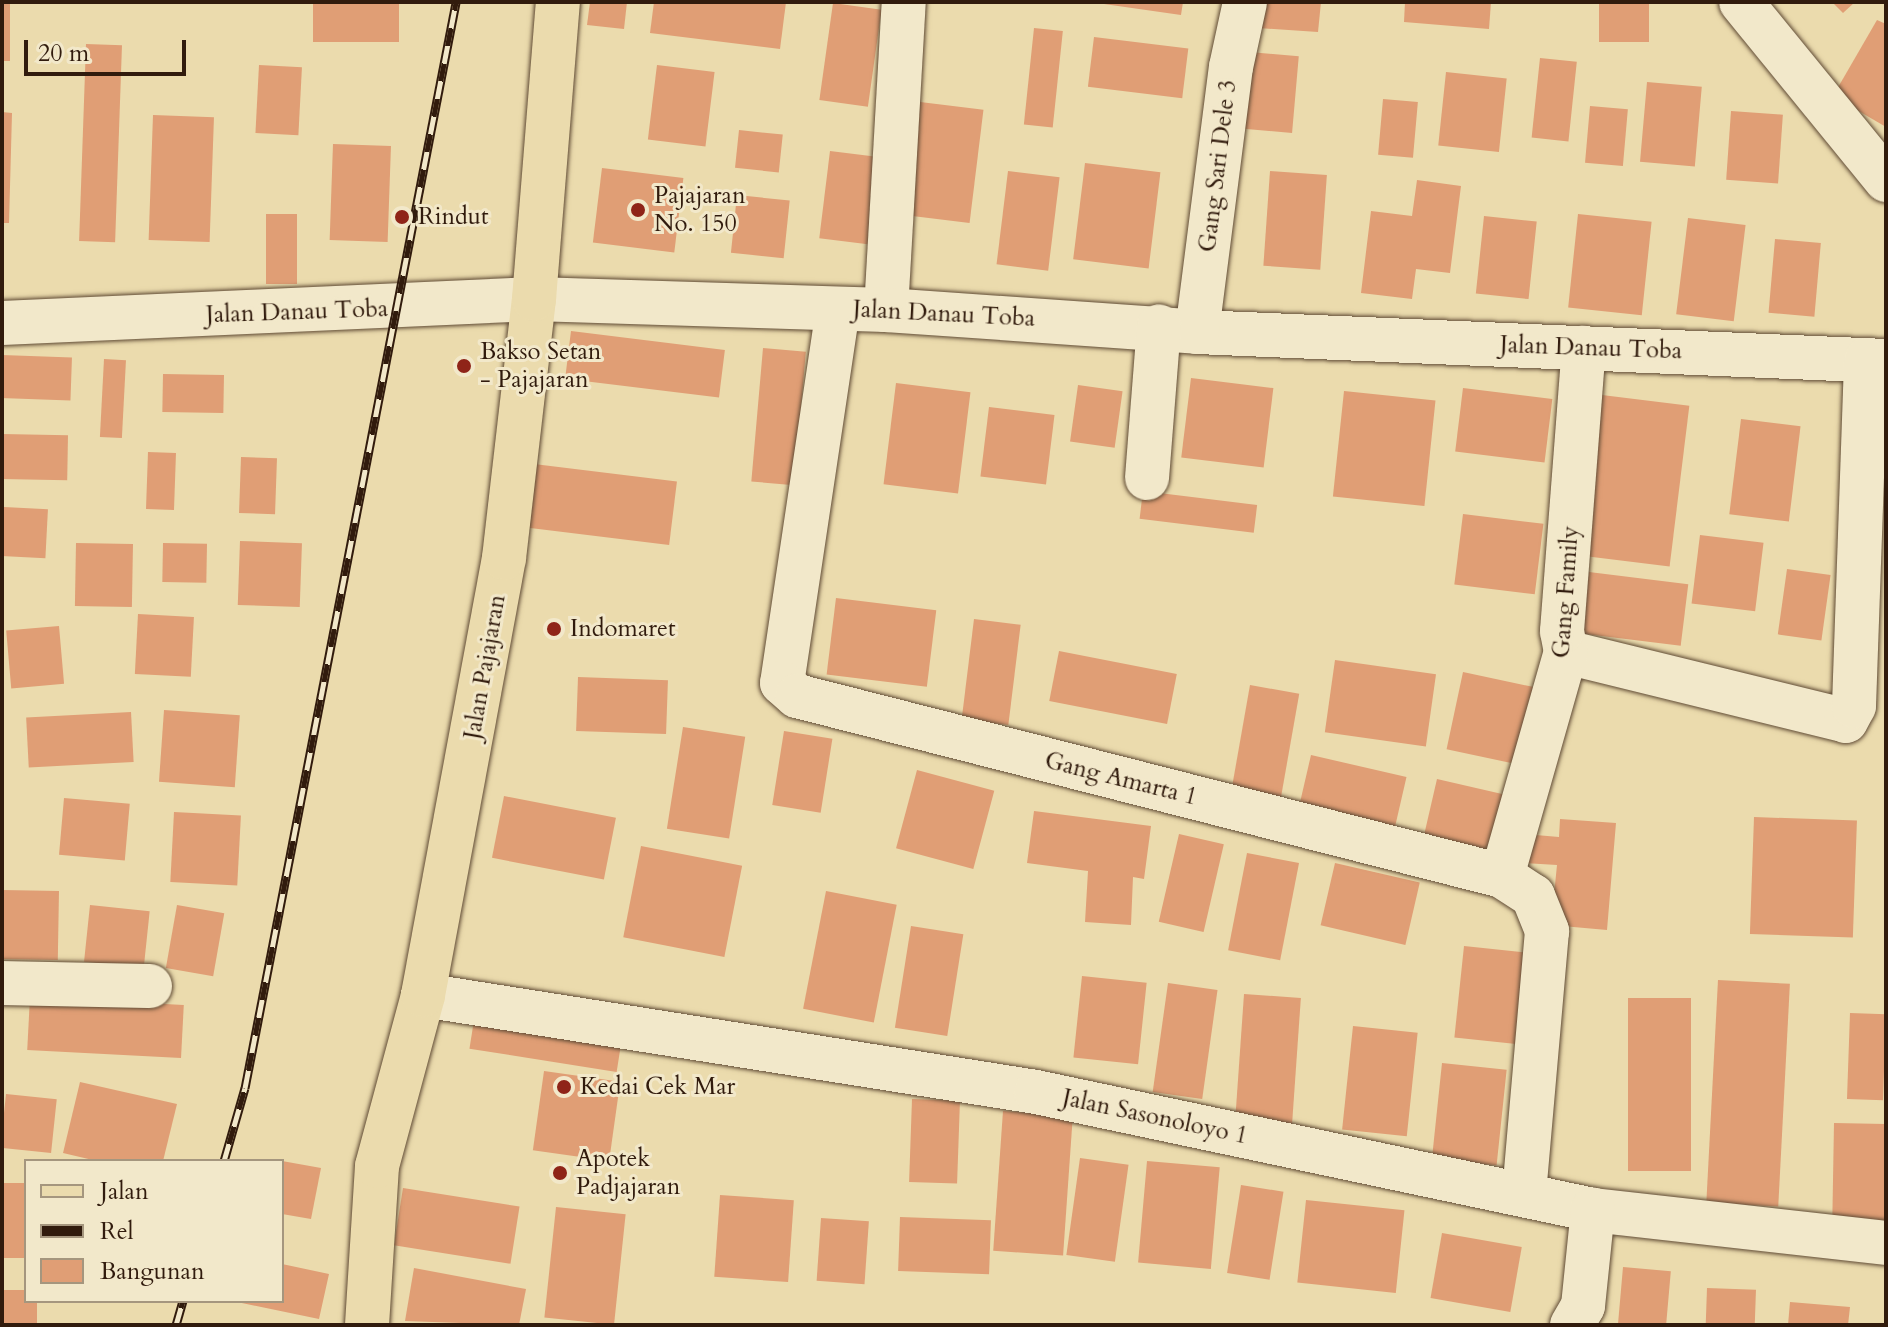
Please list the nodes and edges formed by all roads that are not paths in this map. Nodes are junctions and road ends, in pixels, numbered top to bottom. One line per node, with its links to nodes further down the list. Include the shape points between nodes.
1 (558, 2): 6 (main road, Jalan Pajajaran)
2 (904, 2): 8 (street)
3 (1245, 2): 10 (street, Gang Sari Dele 3)
4 (1741, 2): 5 (street)
5 (1886, 180)
6 (534, 299): 7 (street, Jalan Danau Toba); 9 (street, Jalan Danau Toba); 18 (main road, Jalan Pajajaran, via 504,558)
7 (838, 309): 8 (street, Jalan Danau Toba); 15 (street, Gang Amarta 1, via 809,525 781,664 787,689 797,696)
8 (886, 310): 10 (street, Jalan Danau Toba)
9 (2, 323)
10 (1178, 329): 11 (street, Jalan Danau Toba); 13 (street, Gang Sari Dele 3)
11 (1584, 348): 12 (street, Jalan Danau Toba); 14 (street, Gang Family, via 1562,631)
12 (1876, 360): 14 (street, via 1854,706 1846,721)
13 (1147, 478)
14 (1566, 652): 15 (street, Gang Family)
15 (1502, 876): 19 (street, Gang Amarta 1, via 1533,896 1547,931)
16 (2, 983): 17 (street)
17 (150, 986)
18 (423, 995): 19 (street, Jalan Sasonoloyo 1, via 1036,1092); 22 (main road, Jalan Pajajaran, via 377,1166)
19 (1524, 1195): 20 (street, Jalan Sasonoloyo 1)
20 (1593, 1210): 21 (street, Jalan Sasonoloyo 1); 23 (street, via 1583,1306)
21 (1886, 1243)
22 (367, 1325)
23 (1572, 1325)

